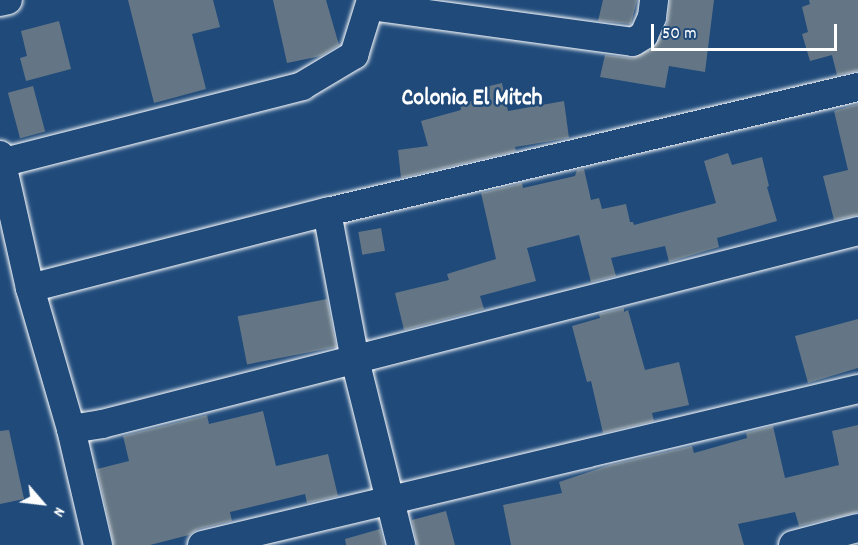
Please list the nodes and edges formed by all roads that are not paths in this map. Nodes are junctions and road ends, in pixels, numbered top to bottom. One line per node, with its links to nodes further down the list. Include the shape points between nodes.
1 (8, 0): 3 (street)
2 (654, 0): 4 (street, via 644,35 633,42)
3 (0, 2)
4 (370, 3): 6 (street, via 354,55 302,87)
5 (858, 87): 7 (street)
6 (1, 159): 9 (street)
7 (327, 212): 9 (street); 10 (street)
8 (858, 231): 10 (street)
9 (30, 288): 12 (street)
10 (355, 360): 12 (street); 13 (street)
11 (858, 389): 13 (street)
12 (71, 429): 15 (street)
13 (390, 499): 16 (street); 17 (street)
14 (858, 528): 18 (street)
15 (98, 545)
16 (202, 545)
17 (401, 545)
18 (793, 545)

